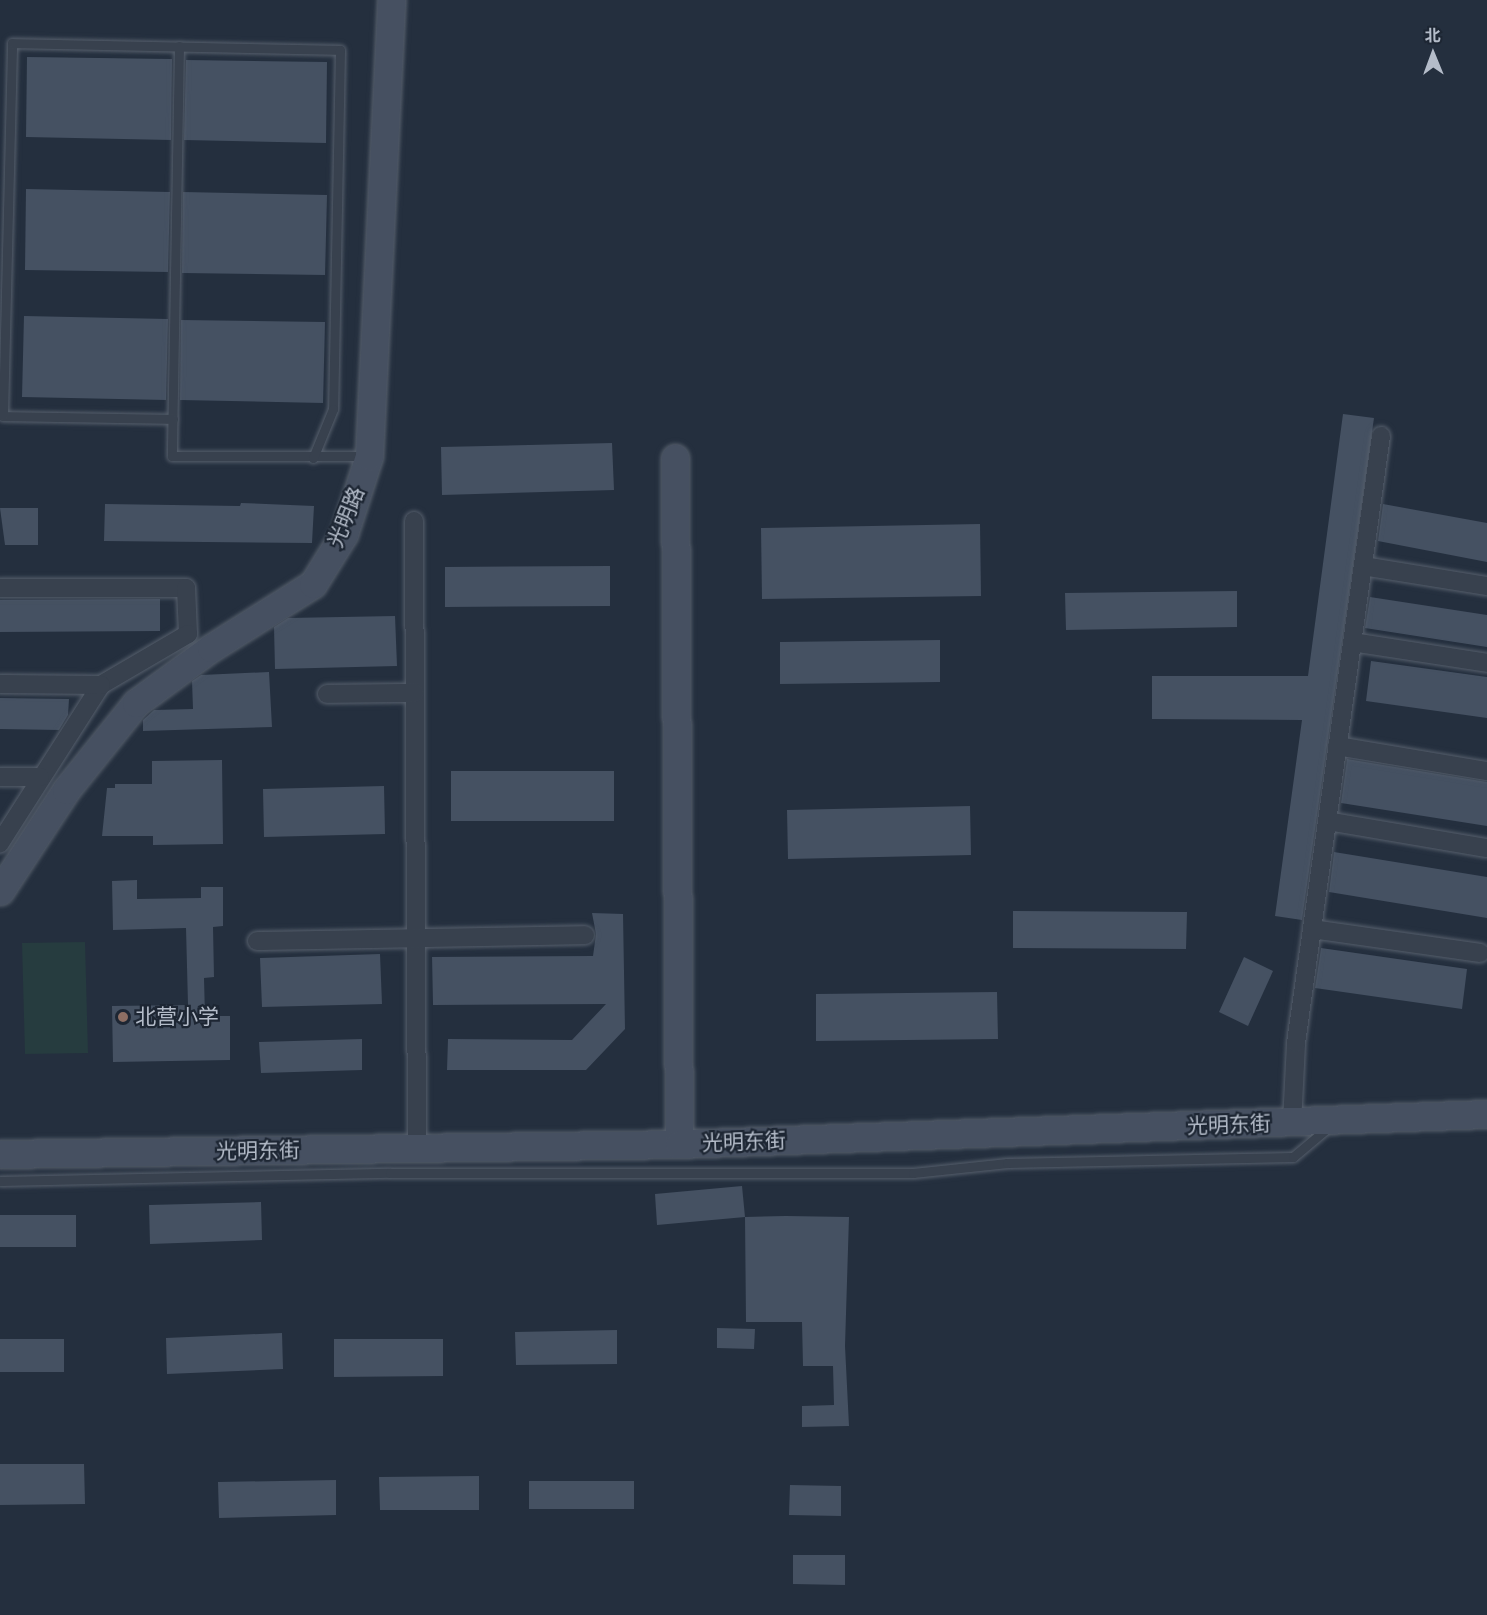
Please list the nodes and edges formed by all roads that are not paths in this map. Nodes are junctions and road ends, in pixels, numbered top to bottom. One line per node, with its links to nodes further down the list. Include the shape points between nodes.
1 (391, 0): 5 (street, 光明路)
2 (179, 46): 3 (lane); 3 (lane, via 12,43 3,416); 6 (lane, via 340,50 333,409)
3 (173, 419): 6 (lane, via 172,456)
4 (1381, 436): 9 (street)
5 (369, 456): 6 (lane); 25 (street, 光明路, via 344,534 313,584 211,648 135,703 66,790)
6 (313, 458)
7 (675, 458): 34 (street)
8 (414, 521): 16 (street)
9 (1363, 566): 10 (street); 12 (street)
10 (1487, 586)
11 (0, 588): 15 (street, via 186,588 188,634)
12 (1352, 642): 13 (street); 18 (street)
13 (1487, 663)
14 (0, 684): 15 (street)
15 (101, 685): 21 (street)
16 (415, 693): 17 (street); 28 (street)
17 (327, 694)
18 (1338, 746): 19 (street); 22 (street)
19 (1487, 771)
20 (0, 777): 21 (street)
21 (40, 777): 23 (street)
22 (1327, 821): 24 (street); 26 (street)
23 (0, 843)
24 (1487, 848)
25 (0, 891)
26 (1312, 929): 30 (street); 33 (street, via 1296,1043)
27 (585, 935): 28 (street)
28 (416, 938): 29 (street); 35 (street)
29 (257, 941)
30 (1480, 953)
31 (1487, 1114): 32 (street, 光明东街)
32 (1336, 1121): 33 (street, 光明东街); 37 (lane, via 1293,1157 1007,1164 913,1173 390,1173)
33 (1292, 1123): 34 (street, 光明东街)
34 (679, 1144): 35 (street, 光明东街)
35 (417, 1150): 36 (street, 光明东街)
36 (0, 1154)
37 (0, 1180)

